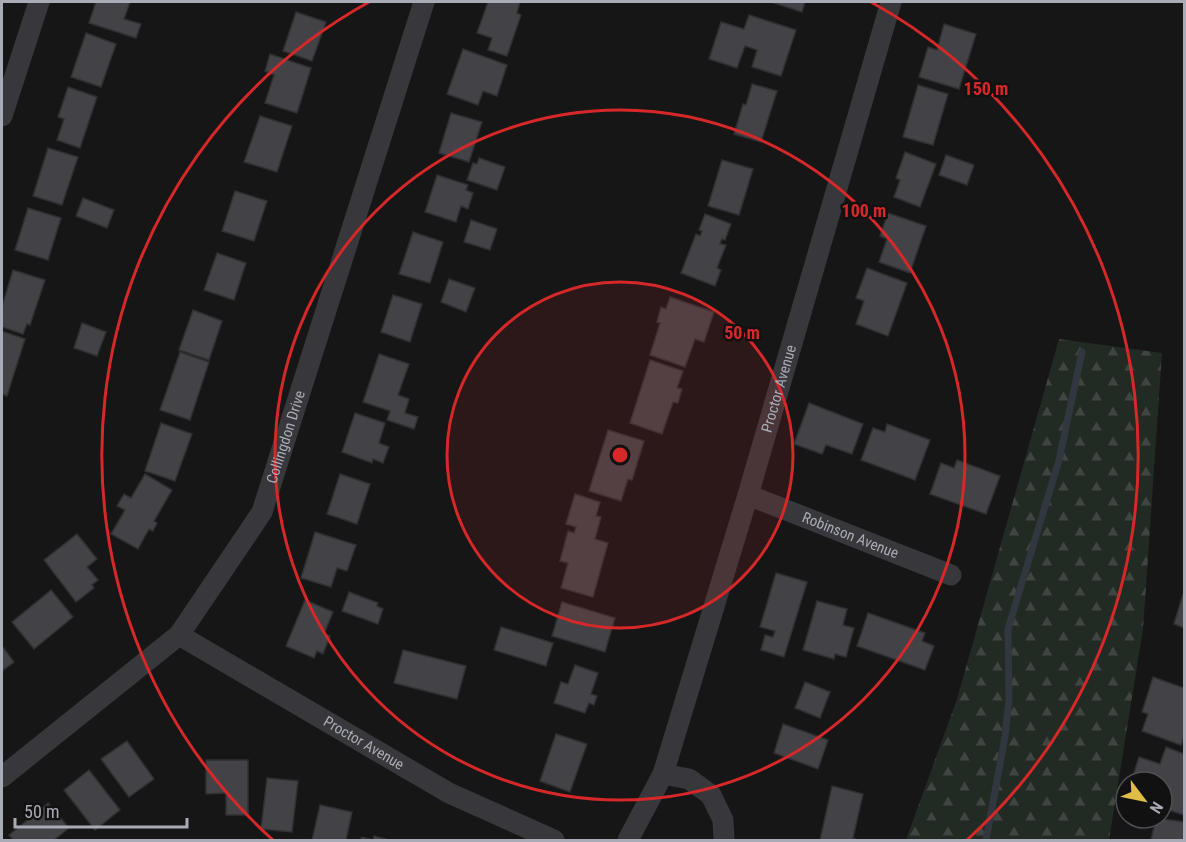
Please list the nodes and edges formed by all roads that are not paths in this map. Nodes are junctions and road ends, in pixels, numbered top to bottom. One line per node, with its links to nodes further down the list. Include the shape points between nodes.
1 (39, 2): 4 (street)
2 (424, 2): 7 (street, Collingdon Drive, via 262,512)
3 (891, 2): 5 (street, Proctor Avenue)
4 (2, 116)
5 (748, 495): 6 (street, Robinson Avenue); 8 (street, Proctor Avenue)
6 (951, 575)
7 (179, 635): 9 (street, Collingdon Drive); 10 (street, Proctor Avenue, via 449,793)
8 (663, 774): 11 (street, Proctor Avenue); 12 (street, via 689,779 711,795 723,820)
9 (2, 777)
10 (554, 840)
11 (628, 840)
12 (724, 840)

